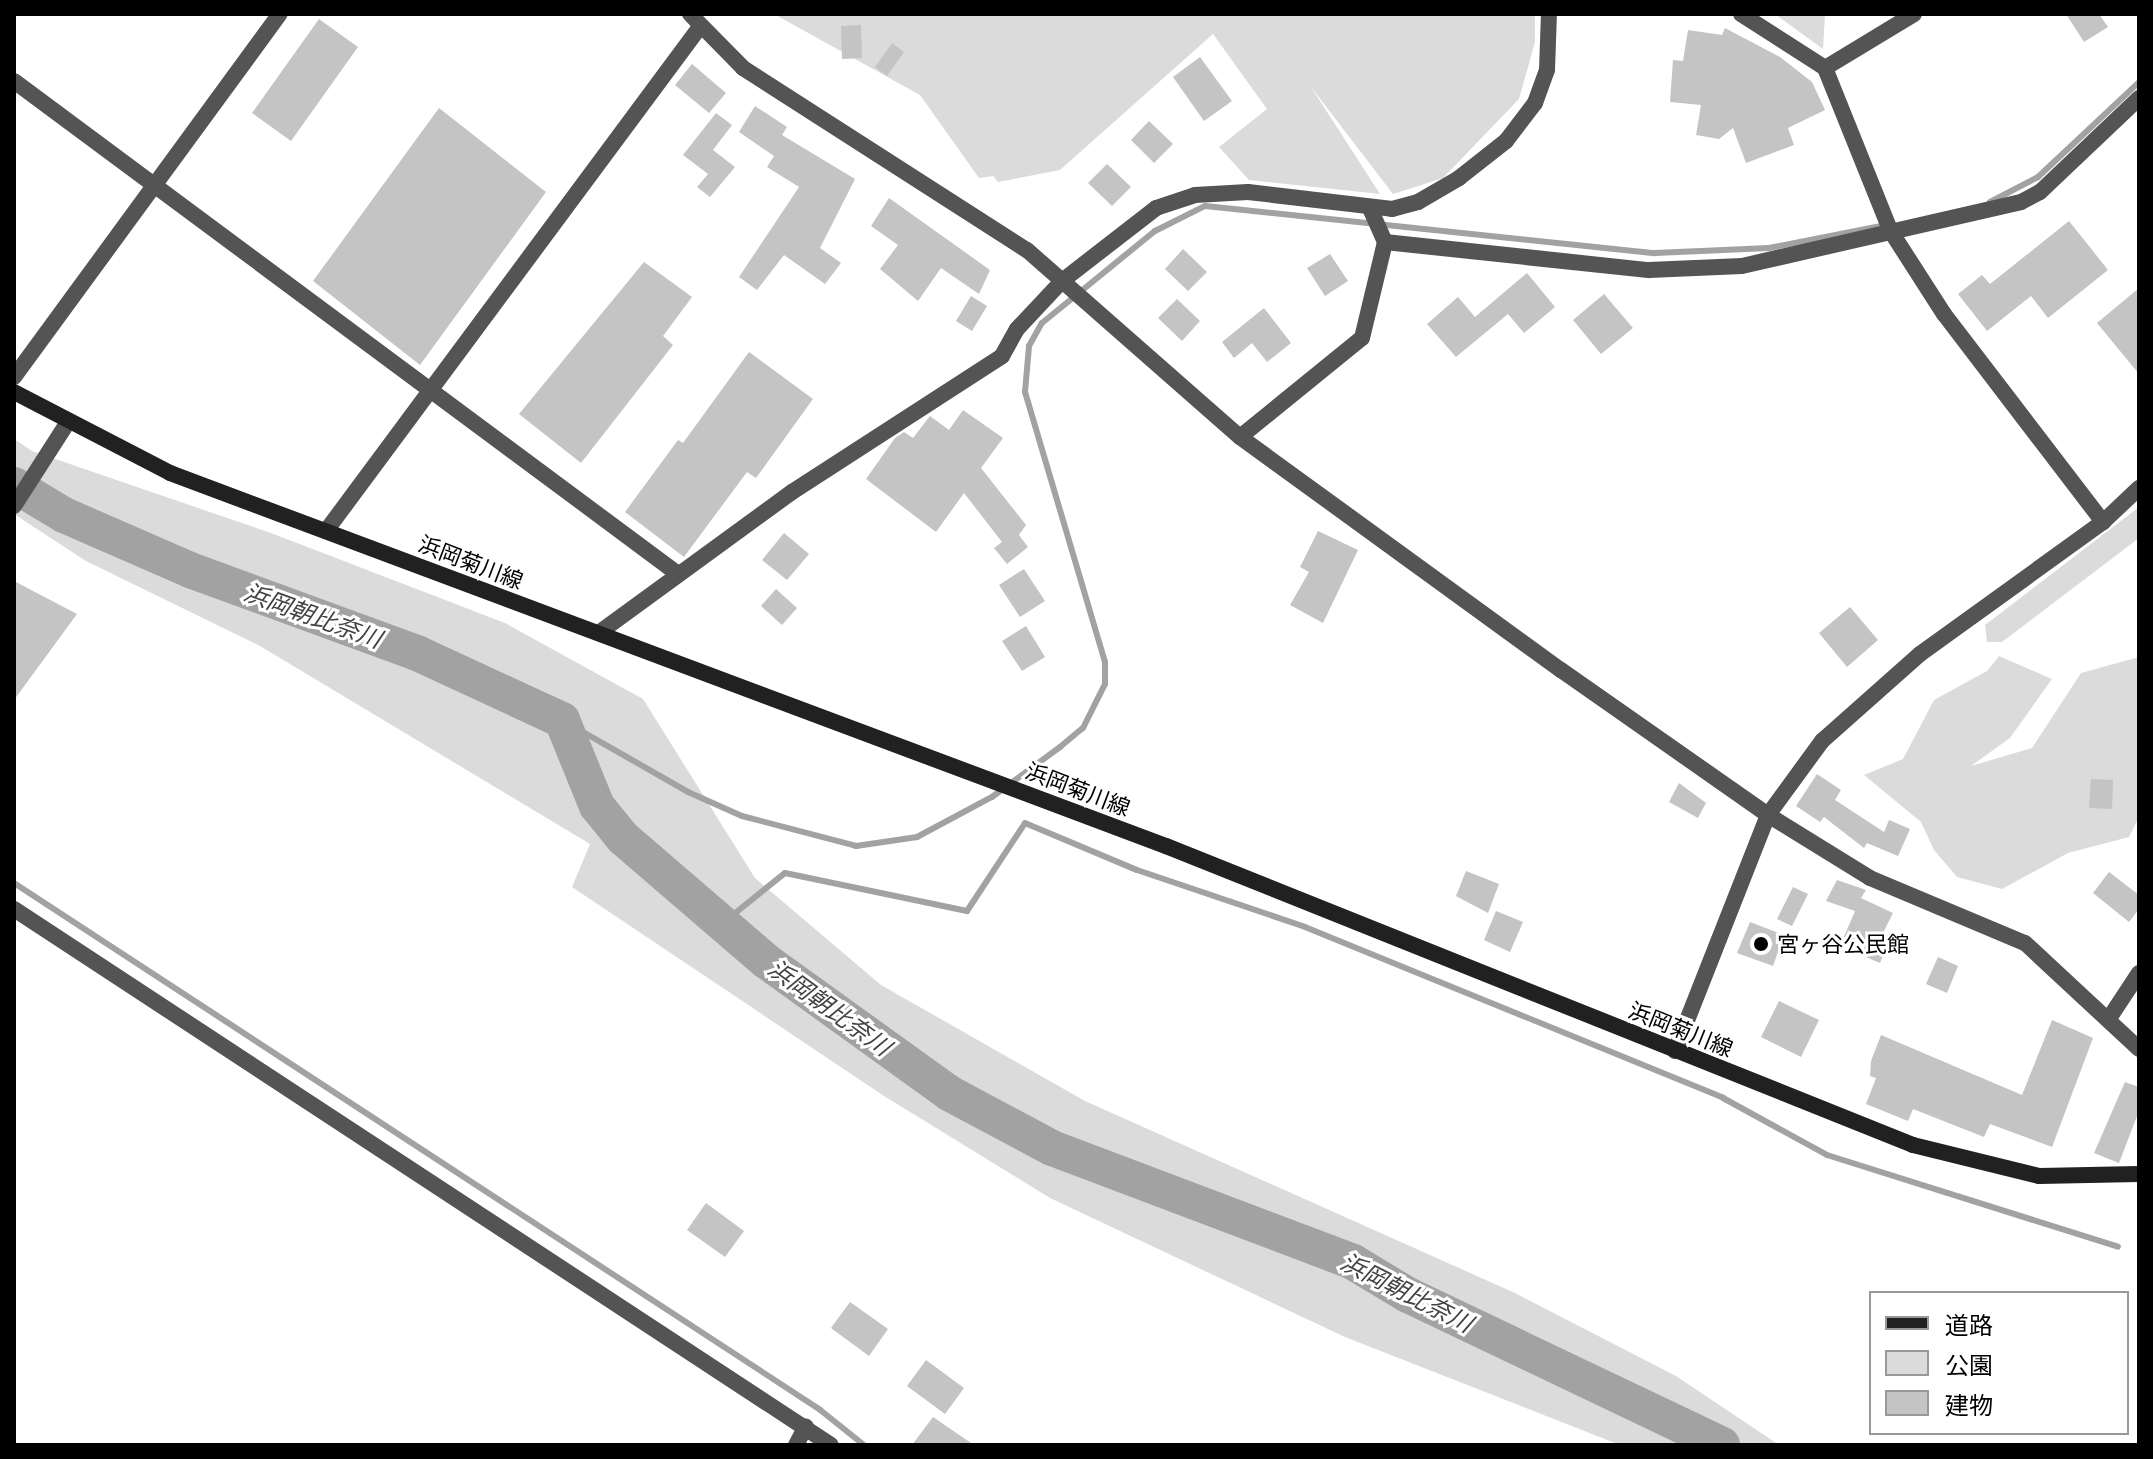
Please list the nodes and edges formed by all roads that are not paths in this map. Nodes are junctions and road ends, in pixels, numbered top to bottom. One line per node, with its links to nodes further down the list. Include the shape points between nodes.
1 (280, 14): 9 (street)
2 (1549, 14): 10 (street, via 1547,70 1535,103 1506,141 1418,202)
3 (1741, 14): 6 (street)
4 (1914, 14): 6 (street)
5 (694, 21): 13 (street, via 743,68 1027,250); 15 (street)
6 (1825, 68): 11 (street)
7 (14, 81): 9 (street)
8 (2139, 98): 11 (street, via 2040,192 1978,216)
9 (153, 183): 14 (street); 15 (street)
10 (1370, 208): 12 (street); 13 (street, via 1248,192 1195,195 1156,208)
11 (1890, 230): 12 (street, via 1742,266 1649,270); 21 (street, via 1944,314)
12 (1385, 242): 18 (street, via 1362,338)
13 (1062, 281): 18 (street); 23 (street, via 1017,329 1002,356 792,492)
14 (14, 377)
15 (430, 386): 22 (street); 23 (street)
16 (14, 392): 17 (main road, 浜岡菊川線)
17 (68, 422): 20 (street); 22 (main road, 浜岡菊川線, via 170,473)
18 (1240, 437): 25 (street)
19 (2139, 488): 21 (street)
20 (14, 506)
21 (2103, 522): 25 (street, via 1861,703 1822,741)
22 (326, 531): 24 (main road, 浜岡菊川線)
23 (678, 574): 24 (street)
24 (600, 632): 30 (main road, 浜岡菊川線, via 1166,846)
25 (1768, 815): 28 (street, via 1870,878 2025,943); 30 (street)
26 (14, 909): 32 (street)
27 (2139, 973): 28 (street)
28 (2110, 1017): 29 (street)
29 (2139, 1049)
30 (1675, 1051): 31 (main road, 浜岡菊川線, via 1913,1145 1974,1163 2039,1176)
31 (2139, 1174)
32 (806, 1426): 33 (street); 34 (street)
33 (796, 1445)
34 (831, 1445)

